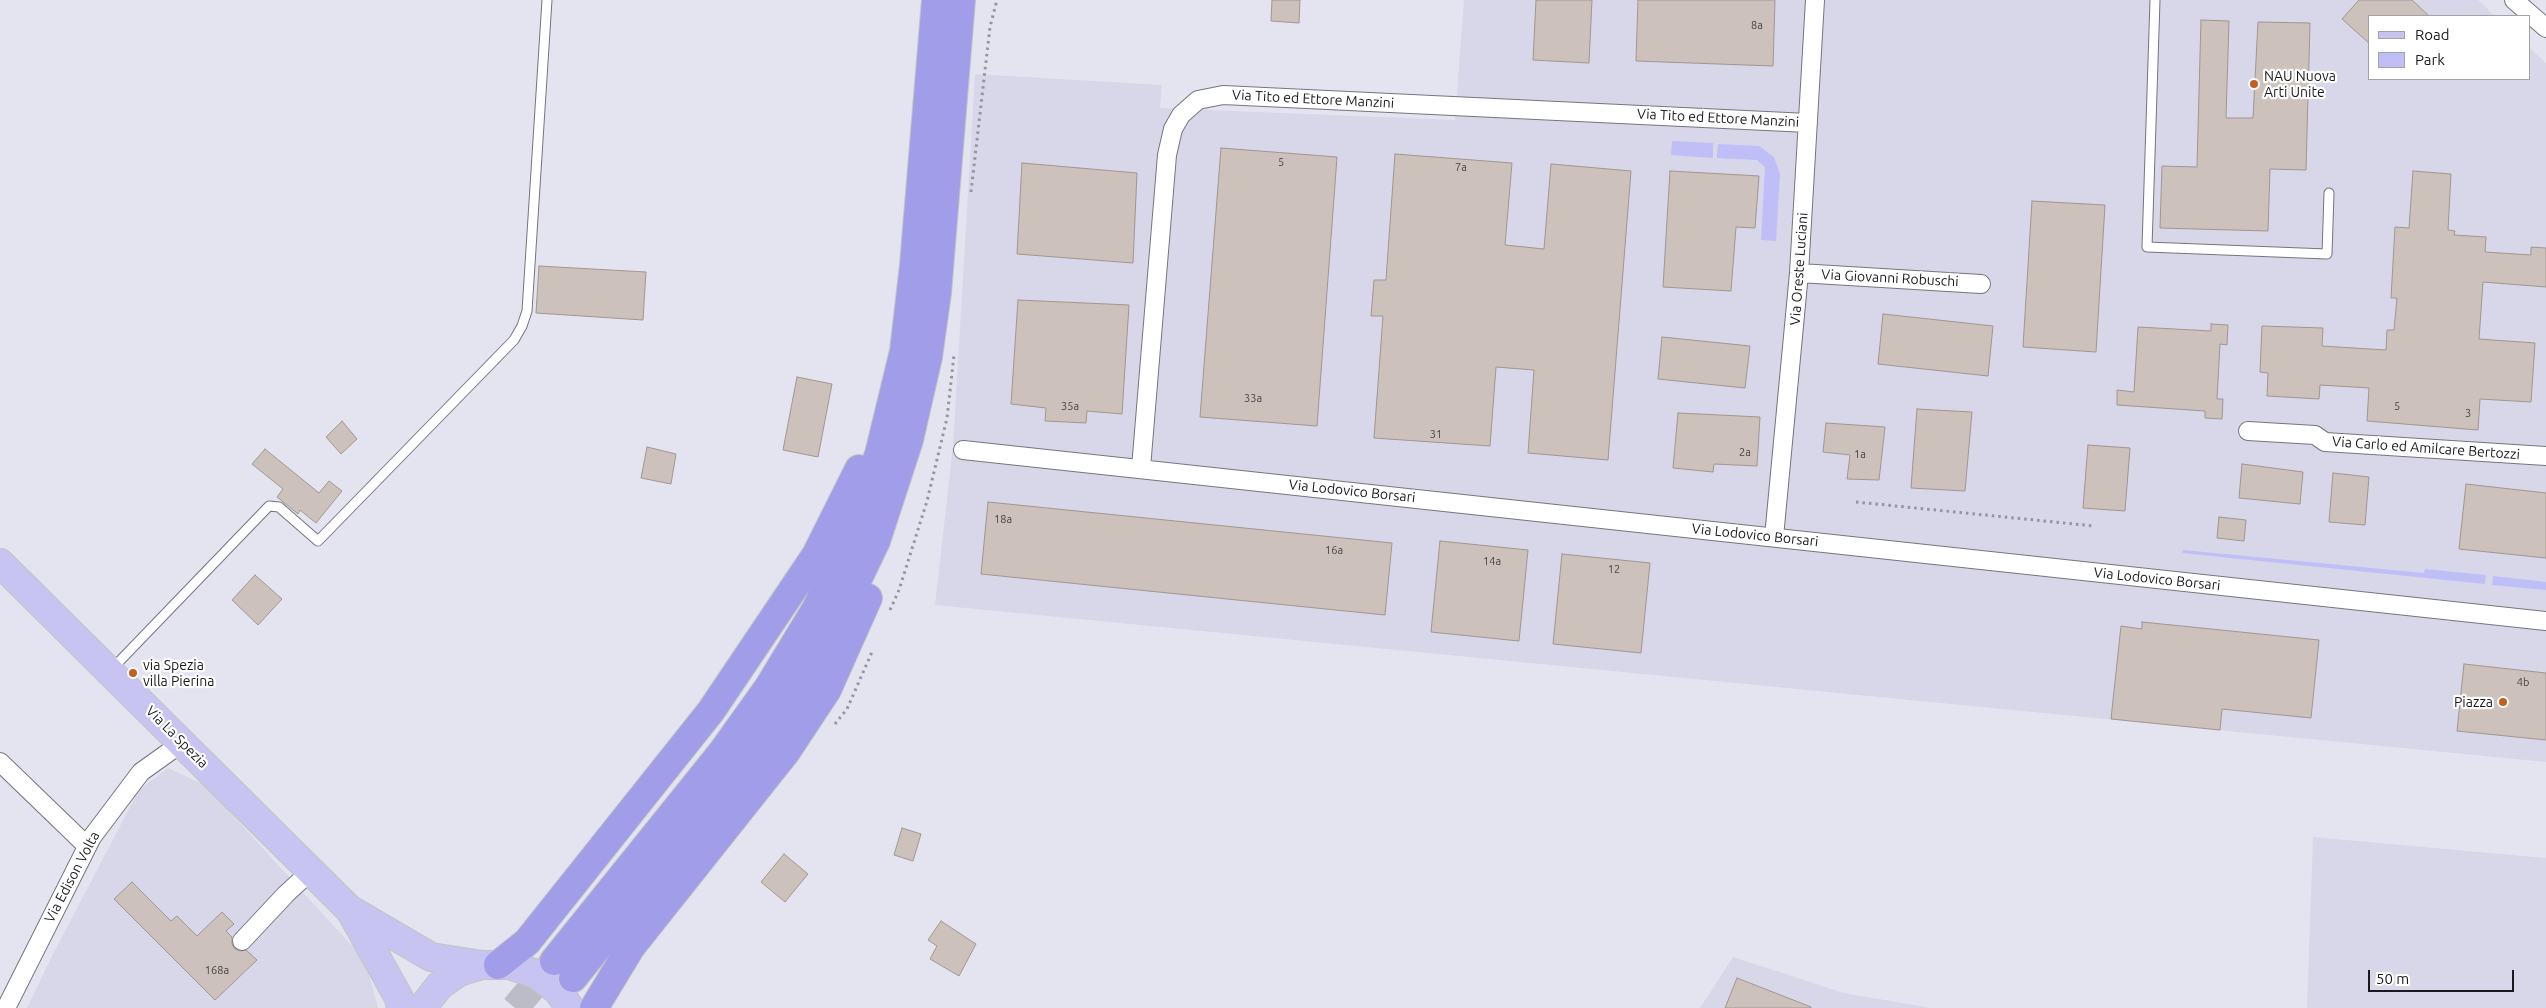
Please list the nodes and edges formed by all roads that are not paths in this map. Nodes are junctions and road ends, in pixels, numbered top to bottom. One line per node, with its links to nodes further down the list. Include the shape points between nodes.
1 (547, 0): 20 (lane, via 527,311 514,340 318,541 280,507 269,506)
2 (936, 0): 12 (highway, via 914,265)
3 (961, 0): 12 (highway, via 937,293)
4 (1815, 0): 8 (street, Via Oreste Luciani)
5 (2155, 0): 9 (lane, via 2147,247 2327,254)
6 (2514, 0): 7 (street)
7 (2546, 28)
8 (1808, 122): 10 (street, Via Oreste Luciani); 16 (street, Via Tito ed Ettore Manzini, via 1223,94 1198,100 1181,115 1173,128 1167,155)
9 (2329, 193)
10 (1799, 273): 11 (street, Via Giovanni Robuschi); 17 (street, Via Oreste Luciani)
11 (1981, 284)
12 (916, 354): 27 (highway, via 816,555 711,711 528,942); 28 (highway, via 890,414 865,497 834,574 804,632 723,751); 33 (highway, via 930,367 924,419 900,514 859,622 827,690 786,752 631,947)
13 (2248, 431): 15 (street, Via Carlo ed Amilcare Bertozzi, via 2315,435 2325,442)
14 (963, 450): 16 (street, Via Lodovico Borsari)
15 (2546, 456)
16 (1141, 468): 17 (street, Via Lodovico Borsari)
17 (1774, 537): 19 (street, Via Lodovico Borsari)
18 (0, 563): 20 (main road, Via La Spezia)
19 (2546, 621)
20 (110, 670): 21 (main road, Via La Spezia)
21 (183, 742): 23 (street, Via Edison Volta, via 142,772); 24 (main road, Via La Spezia)
22 (0, 762): 23 (street)
23 (87, 846): 29 (street, Via Edison Volta)
24 (311, 871): 25 (main road, Via La Spezia); 26 (street)
25 (349, 909): 27 (main road, Via La Spezia, via 431,957); 30 (main road, Via La Spezia)
26 (242, 941)
27 (490, 965): 31 (main road, Via La Spezia, via 459,972 440,985); 32 (main road, Via La Spezia, via 510,965 536,974 558,991)
28 (563, 969)
29 (6, 1008)
30 (401, 1008)
31 (422, 1008)
32 (570, 1008)
33 (594, 1008)

